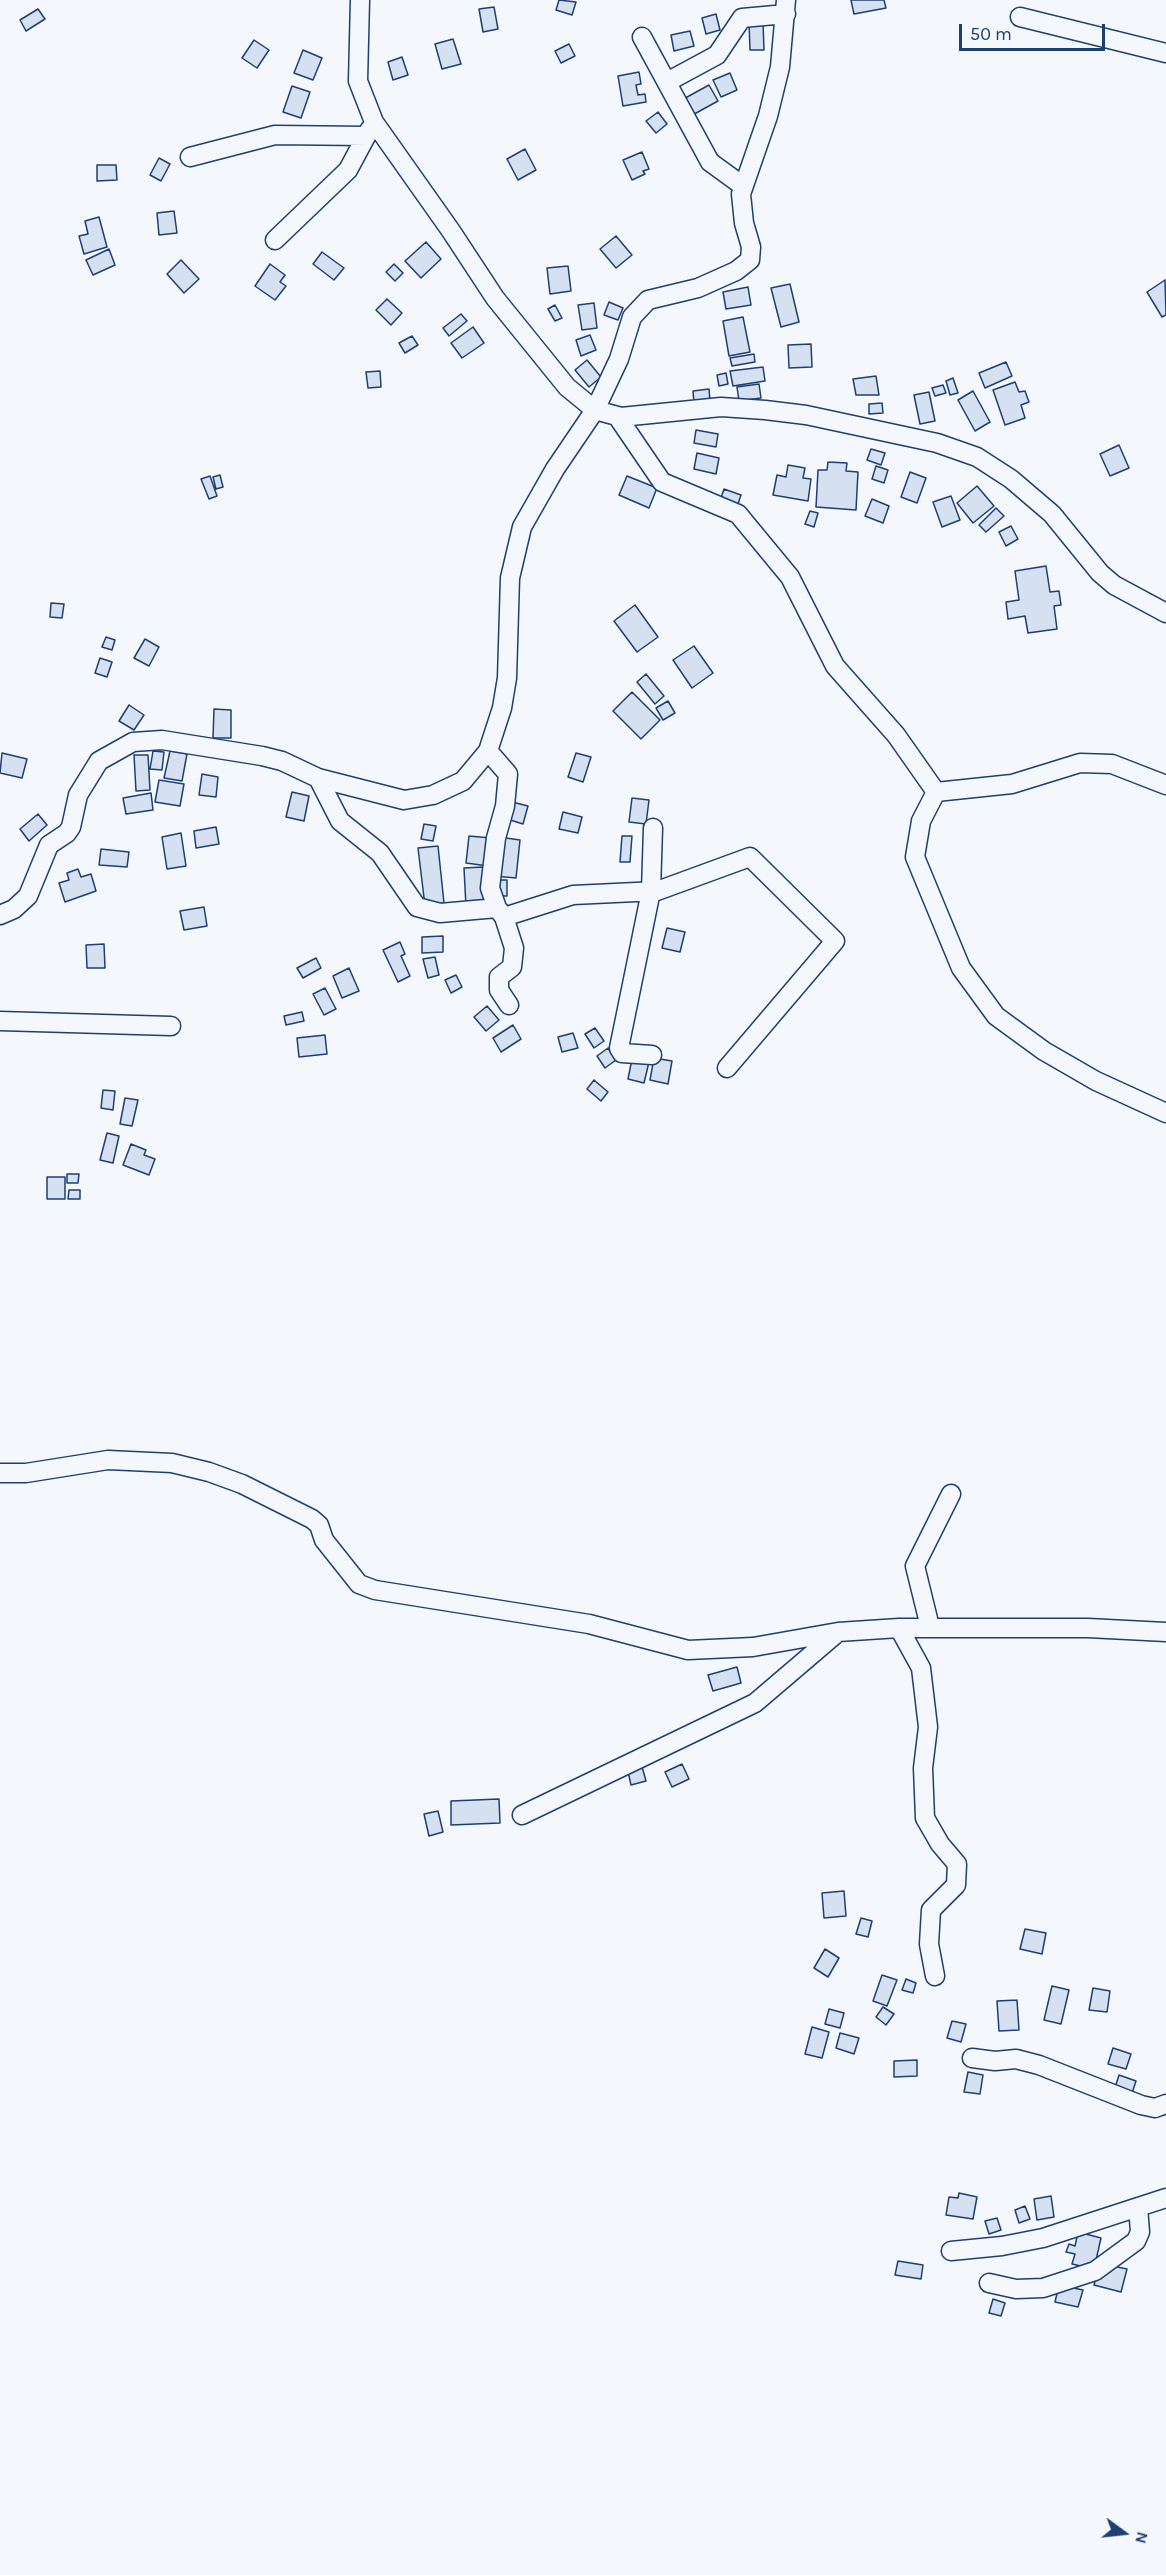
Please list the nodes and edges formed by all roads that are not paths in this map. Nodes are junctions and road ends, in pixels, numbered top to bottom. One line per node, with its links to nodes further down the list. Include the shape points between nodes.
1 (360, 0): 7 (street, via 358,81)
2 (786, 7): 6 (street, via 742,18 717,55); 9 (street, via 780,67 768,116)
3 (1020, 17): 5 (street)
4 (642, 37): 6 (street)
5 (1166, 52)
6 (667, 82): 9 (street, via 710,162)
7 (370, 129): 8 (street, via 275,135); 10 (street, via 348,170); 11 (street, via 451,231 495,298 567,387)
8 (190, 157)
9 (743, 186): 11 (street, via 741,202 750,260 736,271 698,288 642,304 628,324 619,359)
10 (275, 240)
11 (595, 410): 12 (street); 14 (street, via 522,527 514,551 507,678)
12 (616, 416): 13 (street, via 721,407 776,411 926,441 977,457 1011,479 1052,514 1114,585); 17 (street, via 662,482 738,514 790,577 835,666 896,735)
13 (1166, 613)
14 (488, 751): 15 (street, via 464,781 433,795 404,800); 20 (street, via 508,774 490,888)
15 (318, 778): 20 (street, via 340,820 380,853 417,907 440,913); 21 (street, via 262,756 162,740 133,742 99,761 78,795 71,827 49,845 28,896)
16 (1166, 785): 17 (street, via 1112,764 1080,763 1012,784)
17 (936, 792): 27 (street, via 921,821 915,857 961,968 996,1016 1044,1051)
18 (653, 828): 19 (street)
19 (651, 891): 20 (street, via 573,895); 25 (street, via 619,1048 622,1053); 26 (street, via 750,857 835,941)
20 (500, 912): 22 (street, via 514,948 512,967 499,977 499,990)
21 (0, 915)
22 (509, 1005)
23 (0, 1021): 24 (street)
24 (171, 1026)
25 (652, 1055)
26 (727, 1068)
27 (1166, 1113)
28 (0, 1473): 32 (street, via 26,1473 108,1460 172,1463 208,1472 242,1484 312,1519 359,1584 375,1590 589,1624 688,1650 753,1647)
29 (951, 1494): 30 (street, via 915,1566)
30 (930, 1627): 31 (street); 33 (street)
31 (899, 1628): 32 (street); 35 (street, via 921,1668 928,1727 923,1768 926,1818 957,1864 956,1885 931,1910 929,1944)
32 (838, 1632): 34 (street, via 755,1703)
33 (1166, 1632)
34 (522, 1815)
35 (935, 1976)
36 (972, 2058): 37 (street, via 1016,2059 1141,2105 1155,2108)
37 (1166, 2104)
38 (1166, 2198): 39 (street)
39 (1138, 2206): 40 (street, via 1043,2238); 41 (street, via 1140,2232 1136,2241 1095,2271 1043,2288 1016,2289)
40 (951, 2251)
41 (989, 2283)

